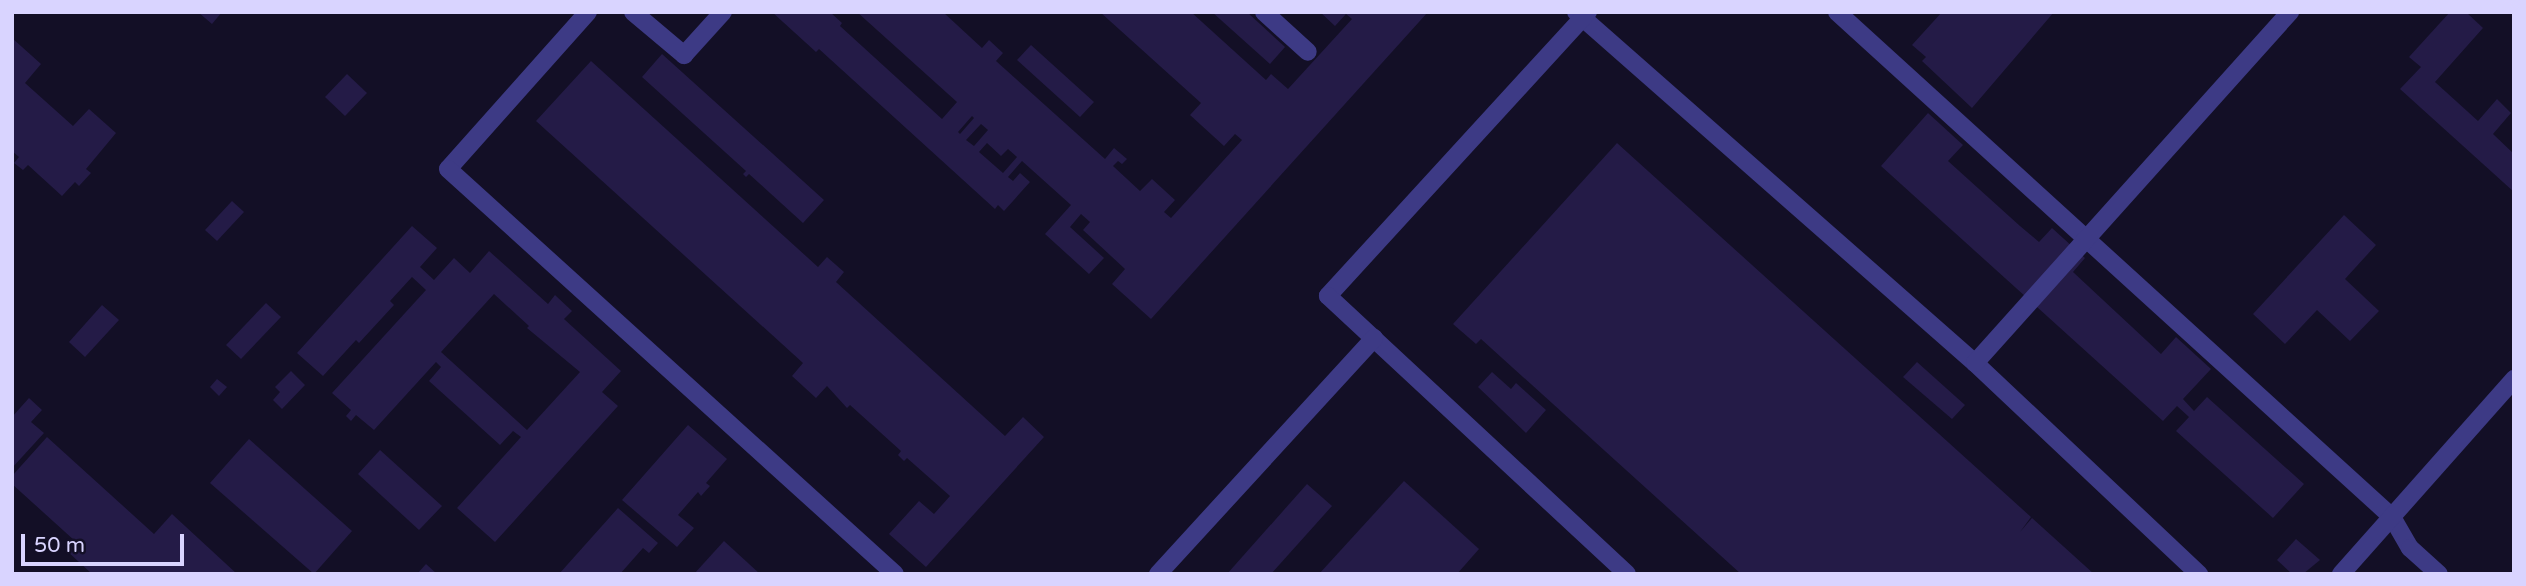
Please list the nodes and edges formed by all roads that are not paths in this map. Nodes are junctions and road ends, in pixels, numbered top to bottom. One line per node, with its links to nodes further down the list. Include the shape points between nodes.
1 (588, 12): 14 (street, via 448,169)
2 (633, 12): 3 (street, via 684,55)
3 (723, 12)
4 (1264, 12): 8 (street)
5 (1837, 12): 9 (street)
6 (2290, 12): 9 (street)
7 (1582, 14): 10 (street, via 1328,296); 11 (street)
8 (1308, 52)
9 (2087, 238): 11 (street); 13 (street)
10 (1374, 338): 15 (street); 16 (street)
11 (1975, 363): 17 (street)
12 (2514, 379): 13 (street)
13 (2392, 517): 18 (street); 19 (street, via 2410,548)
14 (895, 574)
15 (1158, 574)
16 (1628, 574)
17 (2199, 574)
18 (2342, 574)
19 (2439, 574)

